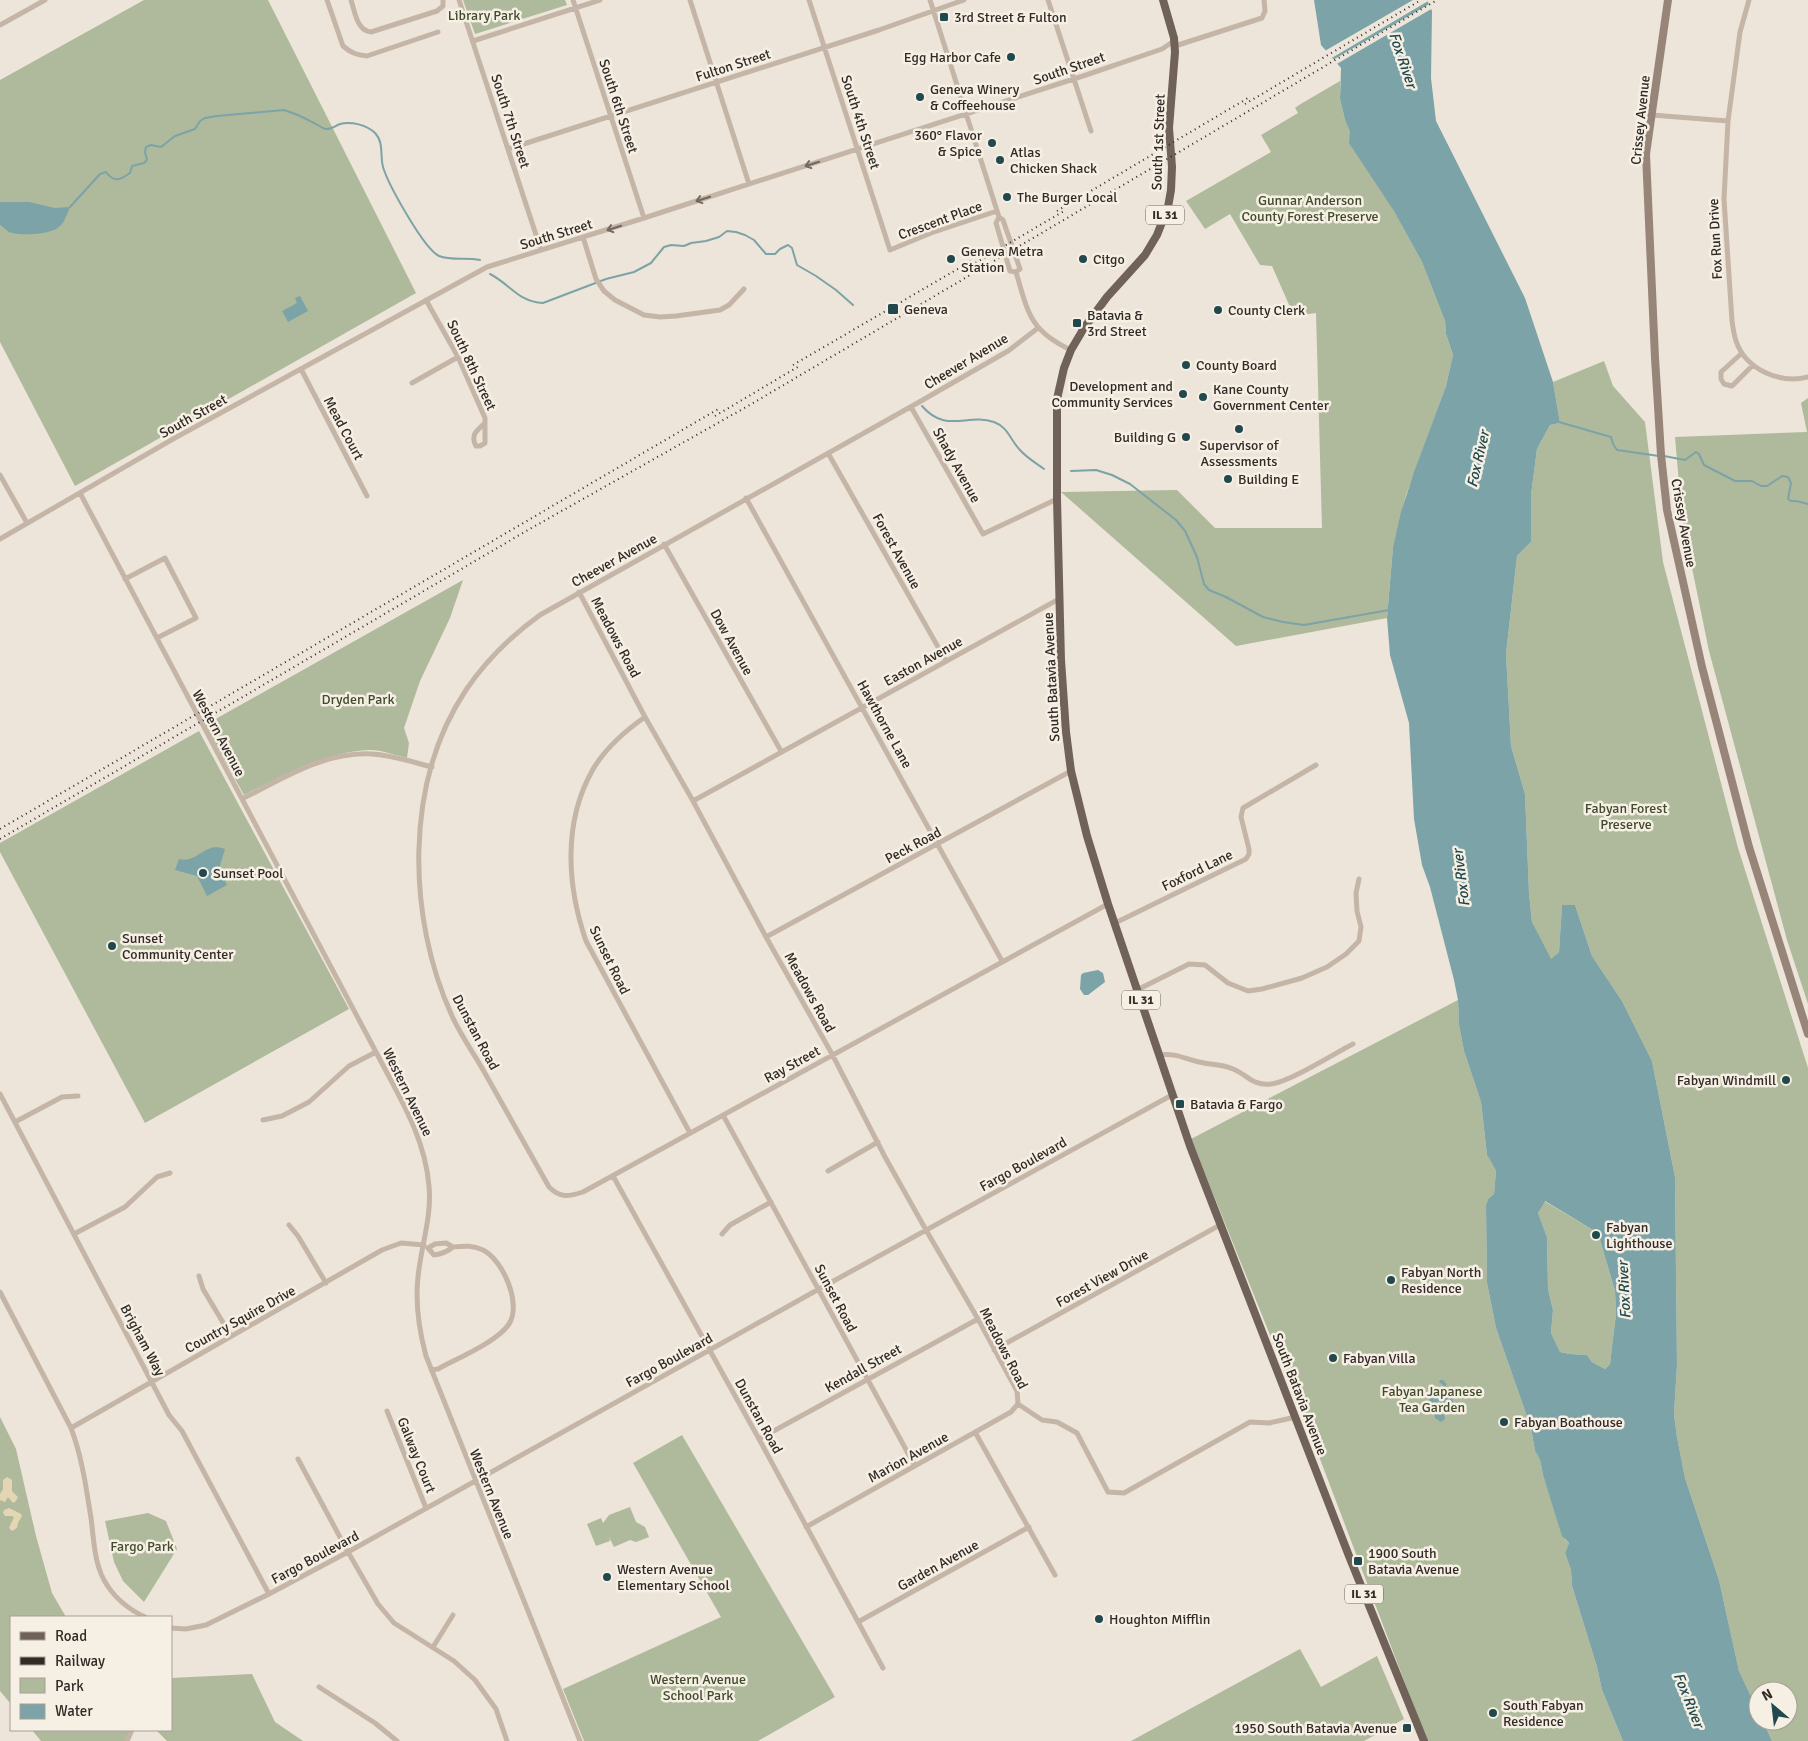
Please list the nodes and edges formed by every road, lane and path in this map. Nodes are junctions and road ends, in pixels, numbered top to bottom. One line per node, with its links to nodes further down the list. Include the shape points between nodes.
1 (45, 0): 19 (street)
2 (327, 0): 20 (street, via 343,46 357,55 367,56)
3 (351, 0): 4 (street, via 360,27 372,32 437,11 443,6)
4 (443, 0)
5 (459, 0): 21 (street, South 7th Street)
6 (573, 0): 17 (street, South 6th Street)
7 (600, 0): 17 (street)
8 (690, 0): 26 (street)
9 (809, 0): 23 (street, South 4th Street)
10 (930, 0): 18 (street)
11 (964, 0): 18 (street, Fulton Street)
12 (1048, 0): 25 (street)
13 (1163, 0): 22 (main road, South 1st Street / IL 31)
14 (1264, 0): 22 (street, South Street, via 1266,11 1262,18)
15 (1668, 0): 28 (main road, Crissey Avenue)
16 (1749, 0): 30 (street, Fox Run Drive, via 1740,32)
17 (576, 8): 21 (street); 29 (street, South 6th Street)
18 (933, 11): 23 (street, Fulton Street); 27 (street)
19 (0, 25)
20 (438, 32)
21 (473, 41): 32 (street, South 7th Street)
22 (1175, 46): 24 (street); 24 (street, South Street); 42 (main road, South 1st Street / IL 31, via 1168,207 1148,250)
23 (825, 47): 26 (street, Fulton Street); 33 (street, South 4th Street)
24 (1162, 49): 25 (street, South Street)
25 (1074, 79): 27 (street, South Street); 31 (street)
26 (716, 82): 29 (street, Fulton Street); 34 (street)
27 (965, 114): 33 (street, South Street); 35 (street)
28 (1652, 115): 30 (street); 83 (main road, Crissey Avenue, via 1646,154 1666,510 1702,667 1749,847)
29 (611, 116): 32 (street, Fulton Street); 36 (street, South 6th Street)
30 (1728, 121): 46 (street, Fox Run Drive, via 1725,218 1732,321)
31 (1091, 131)
32 (508, 149): 38 (street, South 7th Street)
33 (858, 149): 34 (street, South Street, one-way to 34); 39 (street, South 4th Street)
34 (750, 184): 36 (street, South Street, one-way to 36)
35 (998, 214): 39 (street, Crescent Place, via 931,233); 40 (street, via 996,223 1010,270); 40 (street, via 1020,269)
36 (644, 218): 37 (street, South Street, one-way to 37)
37 (583, 237): 38 (street, South Street); 41 (street, via 596,279 604,291 644,315 676,316 720,310)
38 (541, 250): 43 (street, South Street, via 487,267)
39 (890, 250)
40 (1016, 272): 44 (street, via 1028,313)
41 (744, 289)
42 (1108, 297): 45 (main road, South Batavia Avenue / IL 31, via 1089,319)
43 (426, 300): 47 (street, South 8th Street); 49 (street, South Street)
44 (1038, 328): 45 (street); 52 (street, Cheever Avenue, via 1008,351)
45 (1071, 350): 59 (main road, South Batavia Avenue / IL 31, via 1057,399)
46 (1742, 353): 48 (street, Fox Run Drive); 48 (street, via 1721,372 1720,379 1724,384 1732,386)
47 (458, 357): 51 (street); 53 (street, South 8th Street, via 475,391)
48 (1753, 365): 50 (street, Fox Run Drive, via 1773,377 1796,380)
49 (301, 369): 56 (street, South Street); 57 (street, Mead Court)
50 (1808, 377)
51 (412, 384)
52 (911, 407): 54 (street, Cheever Avenue); 59 (street, Shady Avenue, via 983,534)
53 (485, 423): 53 (street, South 8th Street, via 484,443 476,446 473,438)
54 (828, 453): 58 (street, Cheever Avenue); 67 (street, Forest Avenue)
55 (0, 474): 60 (street)
56 (80, 493): 60 (street, South Street); 63 (street, Western Avenue)
57 (367, 496)
58 (746, 498): 62 (street, Cheever Avenue); 68 (street, Hawthorne Lane)
59 (1057, 499): 65 (main road, South Batavia Avenue / IL 31)
60 (27, 523): 61 (street, South Street)
61 (0, 538)
62 (664, 544): 64 (street, Cheever Avenue); 70 (street, Dow Avenue)
63 (125, 579): 66 (street, Western Avenue); 66 (street, via 164,558 196,618)
64 (579, 592): 69 (street, Meadows Road); 72 (street, Cheever Avenue, via 520,630 483,666 452,714)
65 (1060, 599): 67 (street, Easton Avenue); 73 (main road, South Batavia Avenue / IL 31, via 1063,691)
66 (157, 638): 74 (street, Western Avenue)
67 (946, 661): 68 (street, Easton Avenue)
68 (863, 706): 70 (street, Easton Avenue); 76 (street, Hawthorne Lane)
69 (645, 716): 75 (street, Meadows Road); 94 (street, Sunset Road, via 609,748 592,770 580,798 570,855 572,887 586,941)
70 (780, 752): 75 (street, Easton Avenue)
71 (1316, 765): 79 (street, Foxford Lane, via 1243,808 1241,817 1249,849 1246,859)
72 (432, 768): 74 (street, via 393,757 349,755 311,765); 99 (street, Dunstan Road, via 421,810 418,846 422,912 433,964 457,1025 549,1187)
73 (1071, 771): 76 (street, Peck Road); 78 (main road, South Batavia Avenue / IL 31)
74 (242, 799): 85 (street, Western Avenue)
75 (693, 801): 80 (street, Meadows Road)
76 (939, 844): 80 (street, Peck Road); 81 (street, Hawthorne Lane)
77 (1359, 879): 82 (street, via 1356,893 1361,927 1359,941 1327,967 1302,978 1248,991 1228,983 1205,965 1188,964)
78 (1108, 904): 79 (main road, South Batavia Avenue / IL 31); 81 (street, Ray Street)
79 (1115, 923): 82 (main road, South Batavia Avenue / IL 31)
80 (766, 937): 86 (street, Meadows Road)
81 (1002, 961): 86 (street, Ray Street)
82 (1137, 990): 87 (main road, South Batavia Avenue / IL 31)
83 (1808, 1034)
84 (1353, 1044): 87 (street, via 1273,1084 1258,1084 1242,1073 1218,1064 1176,1054)
85 (376, 1052): 92 (street, via 349,1066 309,1102 282,1116); 106 (street, Western Avenue, via 422,1147 430,1187)
86 (832, 1054): 91 (street, Ray Street); 95 (street, Meadows Road)
87 (1158, 1055): 89 (main road, South Batavia Avenue / IL 31)
88 (0, 1094): 93 (street, Brigham Way)
89 (1172, 1095): 101 (main road, South Batavia Avenue / IL 31); 103 (street, Fargo Boulevard)
90 (78, 1096): 93 (street, via 62,1097)
91 (723, 1115): 94 (street, Ray Street); 100 (street, Sunset Road)
92 (263, 1120)
93 (15, 1122): 104 (street, Brigham Way)
94 (690, 1133): 98 (street, Ray Street)
95 (878, 1142): 96 (street); 103 (street, Meadows Road)
96 (828, 1171)
97 (170, 1173): 104 (street, via 157,1177 125,1207)
98 (612, 1176): 99 (street, Ray Street, via 583,1192); 114 (street, Dunstan Road)
99 (564, 1197)
100 (771, 1202): 105 (street, via 730,1225); 110 (street, Sunset Road)
101 (1220, 1225): 115 (street, Forest View Drive); 121 (main road, South Batavia Avenue / IL 31)
102 (289, 1226): 109 (street)
103 (926, 1230): 110 (street, Fargo Boulevard); 112 (street, Meadows Road)
104 (74, 1234): 118 (street, Brigham Way)
105 (722, 1234)
106 (424, 1245): 109 (street, Country Squire Drive, via 401,1243 388,1248); 116 (street, Western Avenue, via 417,1307 419,1332)
107 (453, 1247): 116 (street, via 470,1246 485,1251 511,1288 514,1307 510,1322 500,1335)
108 (199, 1276): 113 (street, via 203,1289)
109 (326, 1283): 113 (street, Country Squire Drive)
110 (819, 1289): 114 (street, Fargo Boulevard); 117 (street, Sunset Road)
111 (0, 1292): 122 (street)
112 (978, 1319): 115 (street, Meadows Road); 117 (street, Kendall Street)
113 (231, 1336): 118 (street, Country Squire Drive)
114 (710, 1350): 124 (street, Dunstan Road); 127 (street, Fargo Boulevard)
115 (994, 1350): 119 (street, Meadows Road, via 1017,1391)
116 (431, 1370): 127 (street, Western Avenue)
117 (867, 1379): 124 (street, Kendall Street); 126 (street, Sunset Road)
118 (152, 1382): 122 (street, Country Squire Drive); 133 (street, Brigham Way, via 169,1415 182,1431)
119 (1018, 1404): 121 (street, via 1042,1420 1057,1422 1077,1433 1108,1492 1124,1493 1250,1422 1269,1423); 123 (street, Marion Avenue, via 1011,1412)
120 (386, 1411): 128 (street, Galway Court)
121 (1296, 1417): 144 (main road, South Batavia Avenue / IL 31)
122 (71, 1428): 135 (street, via 84,1475 100,1571 106,1585 118,1599)
123 (975, 1432): 126 (street, Marion Avenue); 130 (street)
124 (759, 1439): 129 (street, Dunstan Road)
125 (298, 1459): 131 (street)
126 (914, 1466): 129 (street, Marion Avenue)
127 (474, 1481): 128 (street, Fargo Boulevard); 143 (street, Western Avenue)
128 (426, 1508): 131 (street, Fargo Boulevard)
129 (806, 1527): 136 (street, Dunstan Road)
130 (1028, 1527): 132 (street); 136 (street, Garden Avenue)
131 (348, 1552): 133 (street, Fargo Boulevard); 138 (street, via 378,1604 394,1623)
132 (1055, 1575)
133 (269, 1594): 137 (street, Fargo Boulevard, via 206,1625)
134 (453, 1615): 138 (street)
135 (143, 1616)
136 (858, 1622): 139 (street, Dunstan Road)
137 (172, 1628)
138 (433, 1647): 142 (street, via 454,1660 475,1680 496,1709)
139 (883, 1668)
140 (320, 1687): 141 (street)
141 (397, 1741)
142 (507, 1741)
143 (580, 1741)
144 (1424, 1741)

